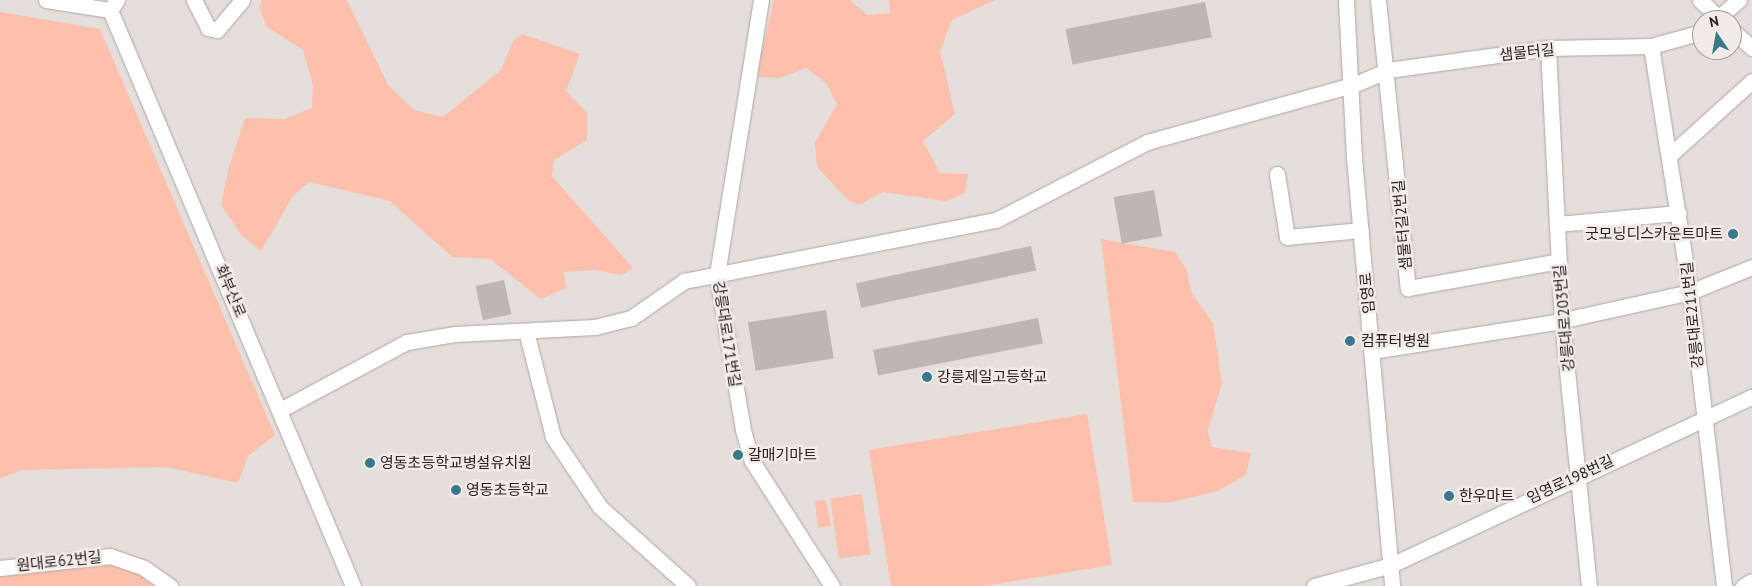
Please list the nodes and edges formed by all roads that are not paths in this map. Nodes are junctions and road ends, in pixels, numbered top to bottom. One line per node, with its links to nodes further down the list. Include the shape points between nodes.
1 (46, 0): 9 (street)
2 (194, 0): 3 (street, via 208,28 217,30)
3 (242, 0)
4 (761, 0): 27 (street, 강릉대로171번길)
5 (1346, 0): 19 (street, 임영로)
6 (1378, 0): 17 (street)
7 (1700, 0): 10 (street)
8 (1739, 0): 11 (street)
9 (113, 5): 33 (street, 화부산로)
10 (1710, 10)
11 (1728, 10)
12 (1692, 35): 14 (street, 샘물터길)
13 (1742, 39): 16 (street)
14 (1651, 46): 15 (street, 샘물터길); 20 (street, 강릉대로211번길)
15 (1548, 48): 17 (street, 샘물터길); 23 (street, 강릉대로203번길)
16 (1752, 48)
17 (1388, 70): 19 (street, 샘물터길); 25 (street, 샘물터길2번길, via 1408,288)
18 (1752, 81): 20 (street)
19 (1353, 85): 24 (street, 임영로); 27 (street, 샘물터길, via 1147,142 996,220)
20 (1670, 155): 22 (street, 강릉대로211번길)
21 (1277, 174): 24 (street, via 1287,237)
22 (1679, 213): 23 (street); 28 (street, 강릉대로211번길)
23 (1557, 224): 25 (street, 강릉대로203번길)
24 (1361, 230): 31 (street, 임영로)
25 (1559, 261): 29 (street, 강릉대로203번길)
26 (1752, 267): 28 (street)
27 (717, 276): 30 (street, 샘물터길, via 684,281 631,318 595,327); 42 (street, 강릉대로171번길, via 743,430 752,461)
28 (1690, 292): 29 (street); 34 (street, 강릉대로211번길)
29 (1562, 321): 31 (street); 35 (street, 강릉대로203번길)
30 (526, 332): 33 (street, 샘물터길, via 407,342); 41 (street, via 553,437 600,507)
31 (1372, 351): 37 (street, 임영로)
32 (1752, 397): 34 (street, 임영로198번길)
33 (280, 410): 40 (street, 화부산로)
34 (1702, 421): 35 (street, 임영로198번길); 45 (street, 강릉대로211번길)
35 (1580, 474): 37 (street, 임영로198번길); 44 (street, 강릉대로203번길)
36 (0, 568): 39 (street, 원대로62번길, via 110,556 144,568)
37 (1390, 579): 43 (street, 임영로198번길)
38 (1752, 581): 46 (street)
39 (170, 586)
40 (353, 586)
41 (688, 586)
42 (832, 586)
43 (1314, 586)
44 (1589, 586)
45 (1724, 586)
46 (1743, 586)

